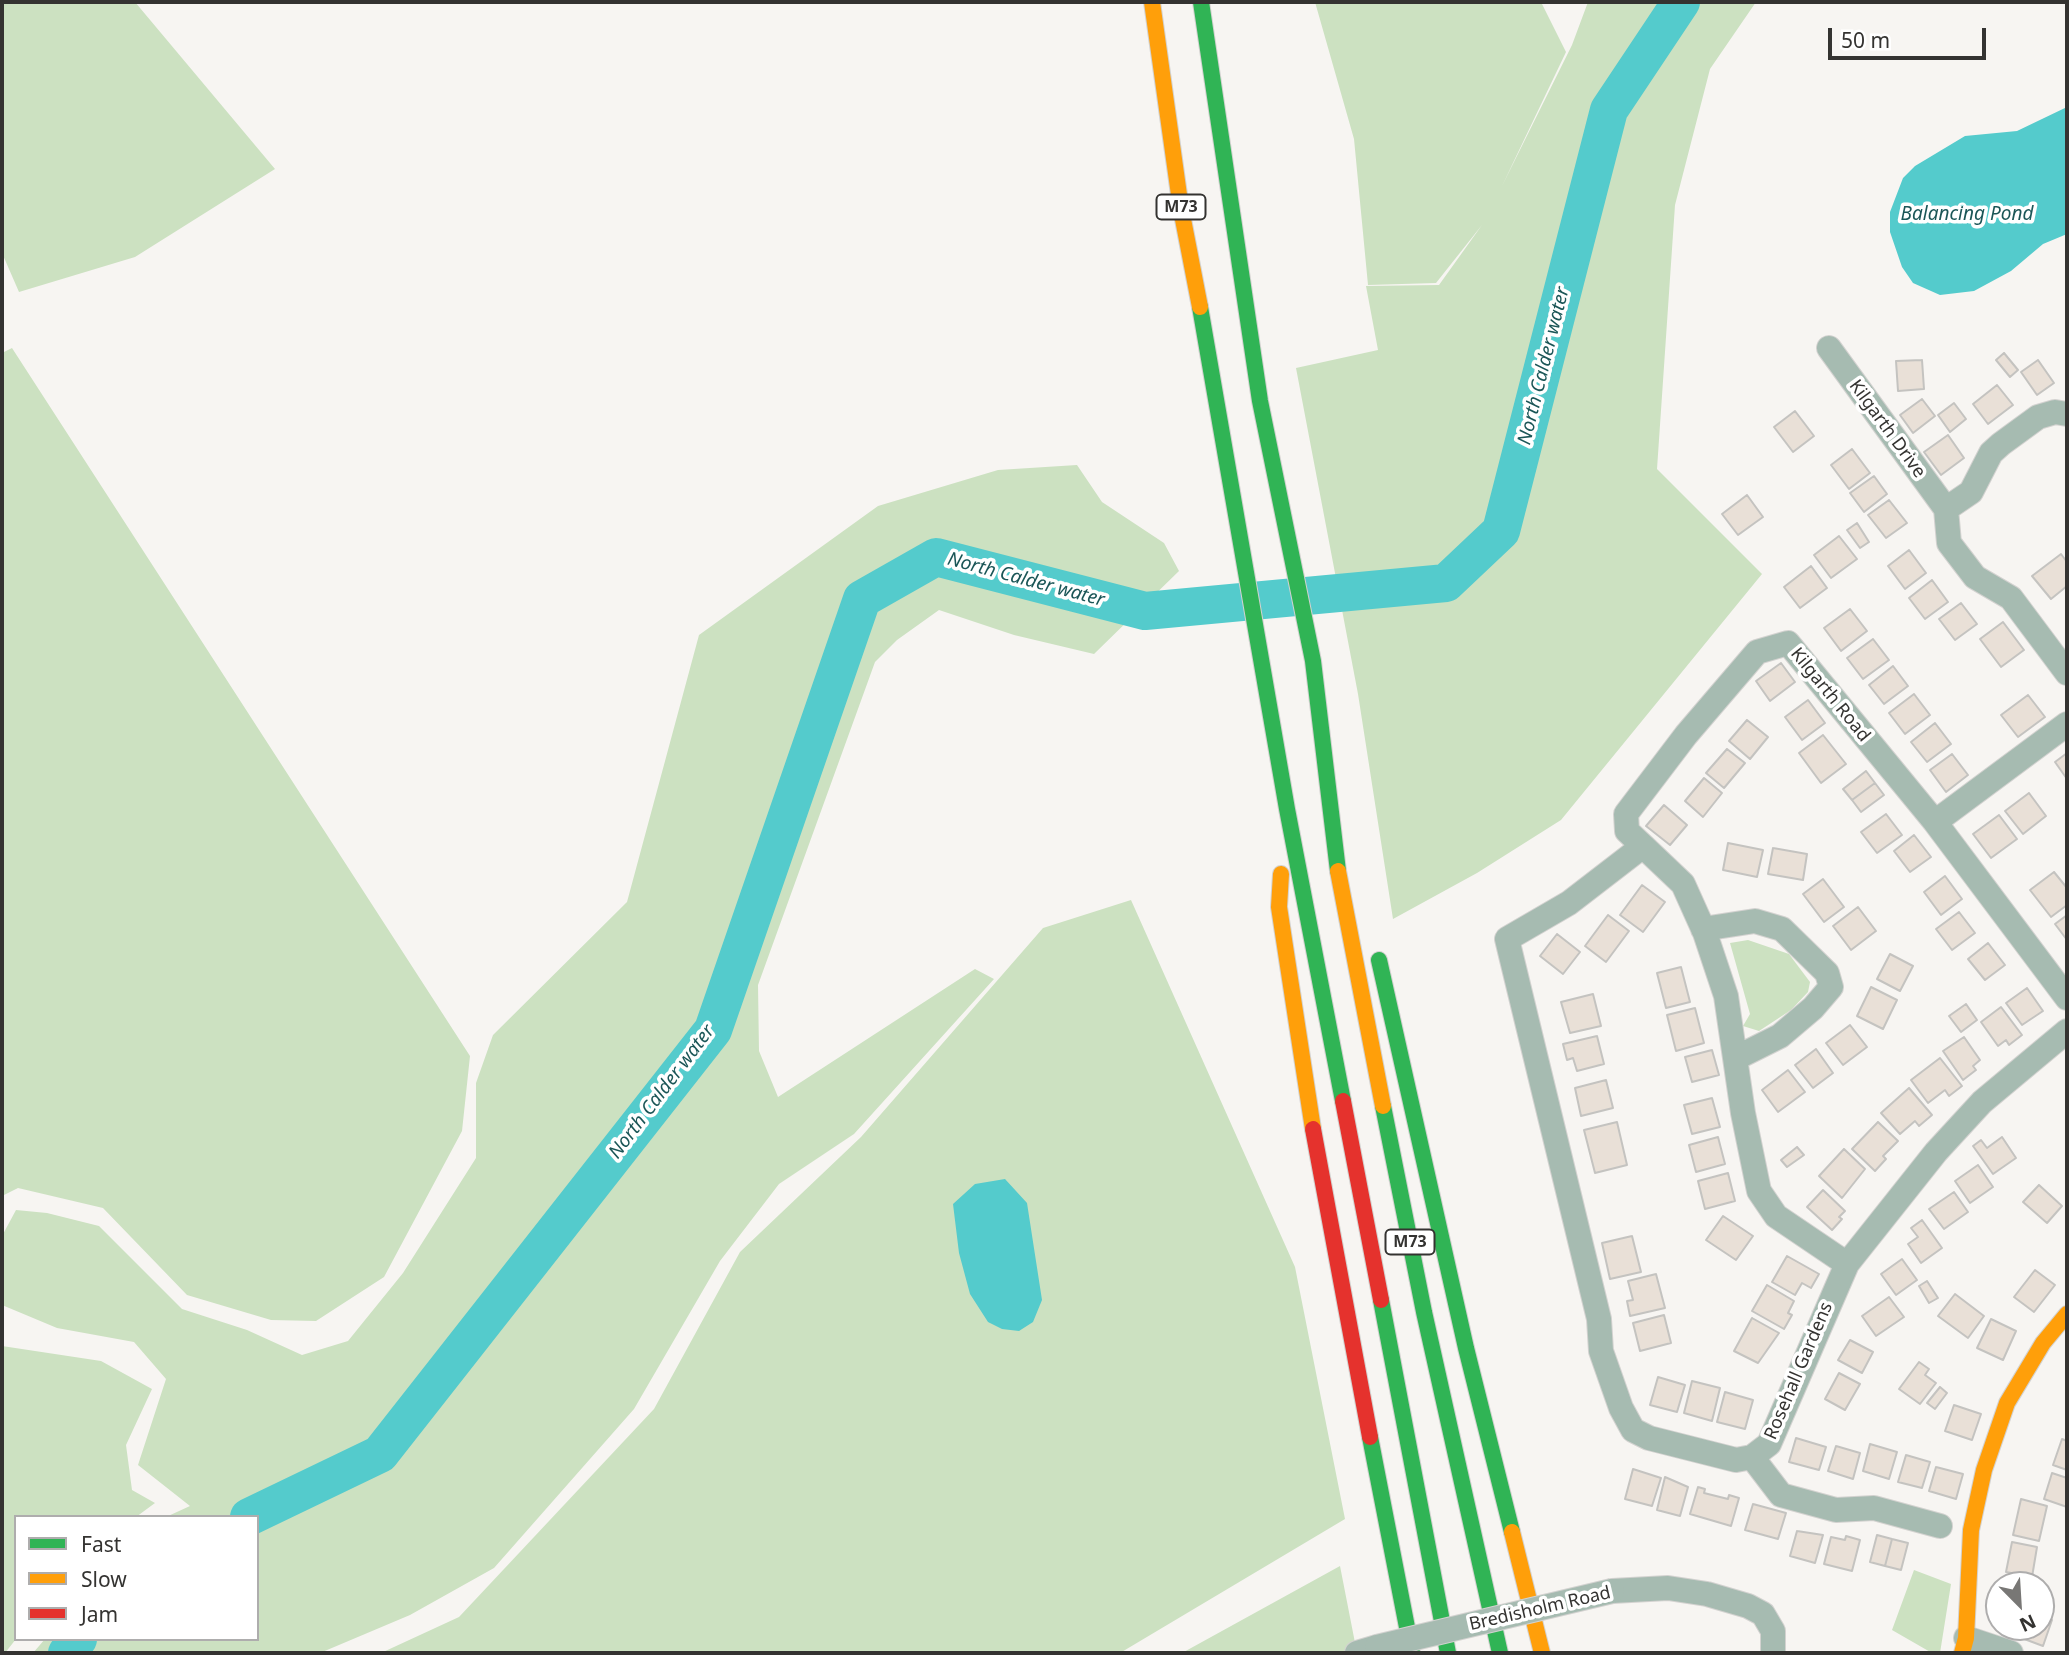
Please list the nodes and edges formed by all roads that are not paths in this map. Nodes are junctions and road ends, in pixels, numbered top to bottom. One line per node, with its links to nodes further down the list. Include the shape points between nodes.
1 (1152, 2): 9 (main road, M73, via 1181,209 1220,410 1287,810)
2 (1201, 2): 17 (main road, M73, via 1260,401 1344,830 1340,891)
3 (1829, 348): 5 (street, Kilgarth Drive)
4 (2067, 414): 5 (street, via 2055,412 2038,418 2001,444 1991,453 1971,492)
5 (1945, 509): 6 (street, Kilgarth Drive, via 1949,543 1975,578 2011,598)
6 (2067, 673)
7 (2067, 724): 8 (street)
8 (1935, 822): 10 (street, Kilgarth Road, via 1788,643 1757,652 1626,814 1627,831); 13 (street, Kilgarth Road)
9 (1288, 843): 25 (main road, M73, via 1279,907 1319,1171); 26 (main road, M73)
10 (1643, 846): 11 (street, via 1683,884); 19 (street, Rosehall Gardens, via 1569,903 1507,939 1599,1319 1601,1351 1620,1408 1633,1430 1648,1438 1737,1460)
11 (1703, 929): 15 (street, via 1726,996); 15 (street, via 1755,921 1782,929 1827,973 1831,987 1780,1036)
12 (1375, 944): 29 (main road, via 1466,1348)
13 (2067, 998)
14 (2067, 1031): 16 (street, Rosehall Gardens, via 1982,1102)
15 (1736, 1058): 16 (street, via 1759,1191 1776,1216)
16 (1847, 1264): 19 (street, Rosehall Gardens, via 1769,1444)
17 (1424, 1312): 21 (main road); 27 (main road, M73)
18 (2067, 1314): 23 (main road, via 2043,1343 2007,1403 1984,1470 1971,1530)
19 (1752, 1457): 20 (street, via 1781,1495 1836,1510 1874,1507)
20 (1940, 1526)
21 (1495, 1553)
22 (1510, 1603): 28 (main road)
23 (1964, 1646): 31 (street)
24 (1367, 1650): 30 (street, Bredisholm Road, bridge, via 1612,1591 1668,1588 1707,1594 1763,1614 1773,1631)
25 (1412, 1653)
26 (1448, 1653)
27 (1500, 1653)
28 (1526, 1653)
29 (1542, 1653)
30 (1773, 1653)
31 (2011, 1653)

